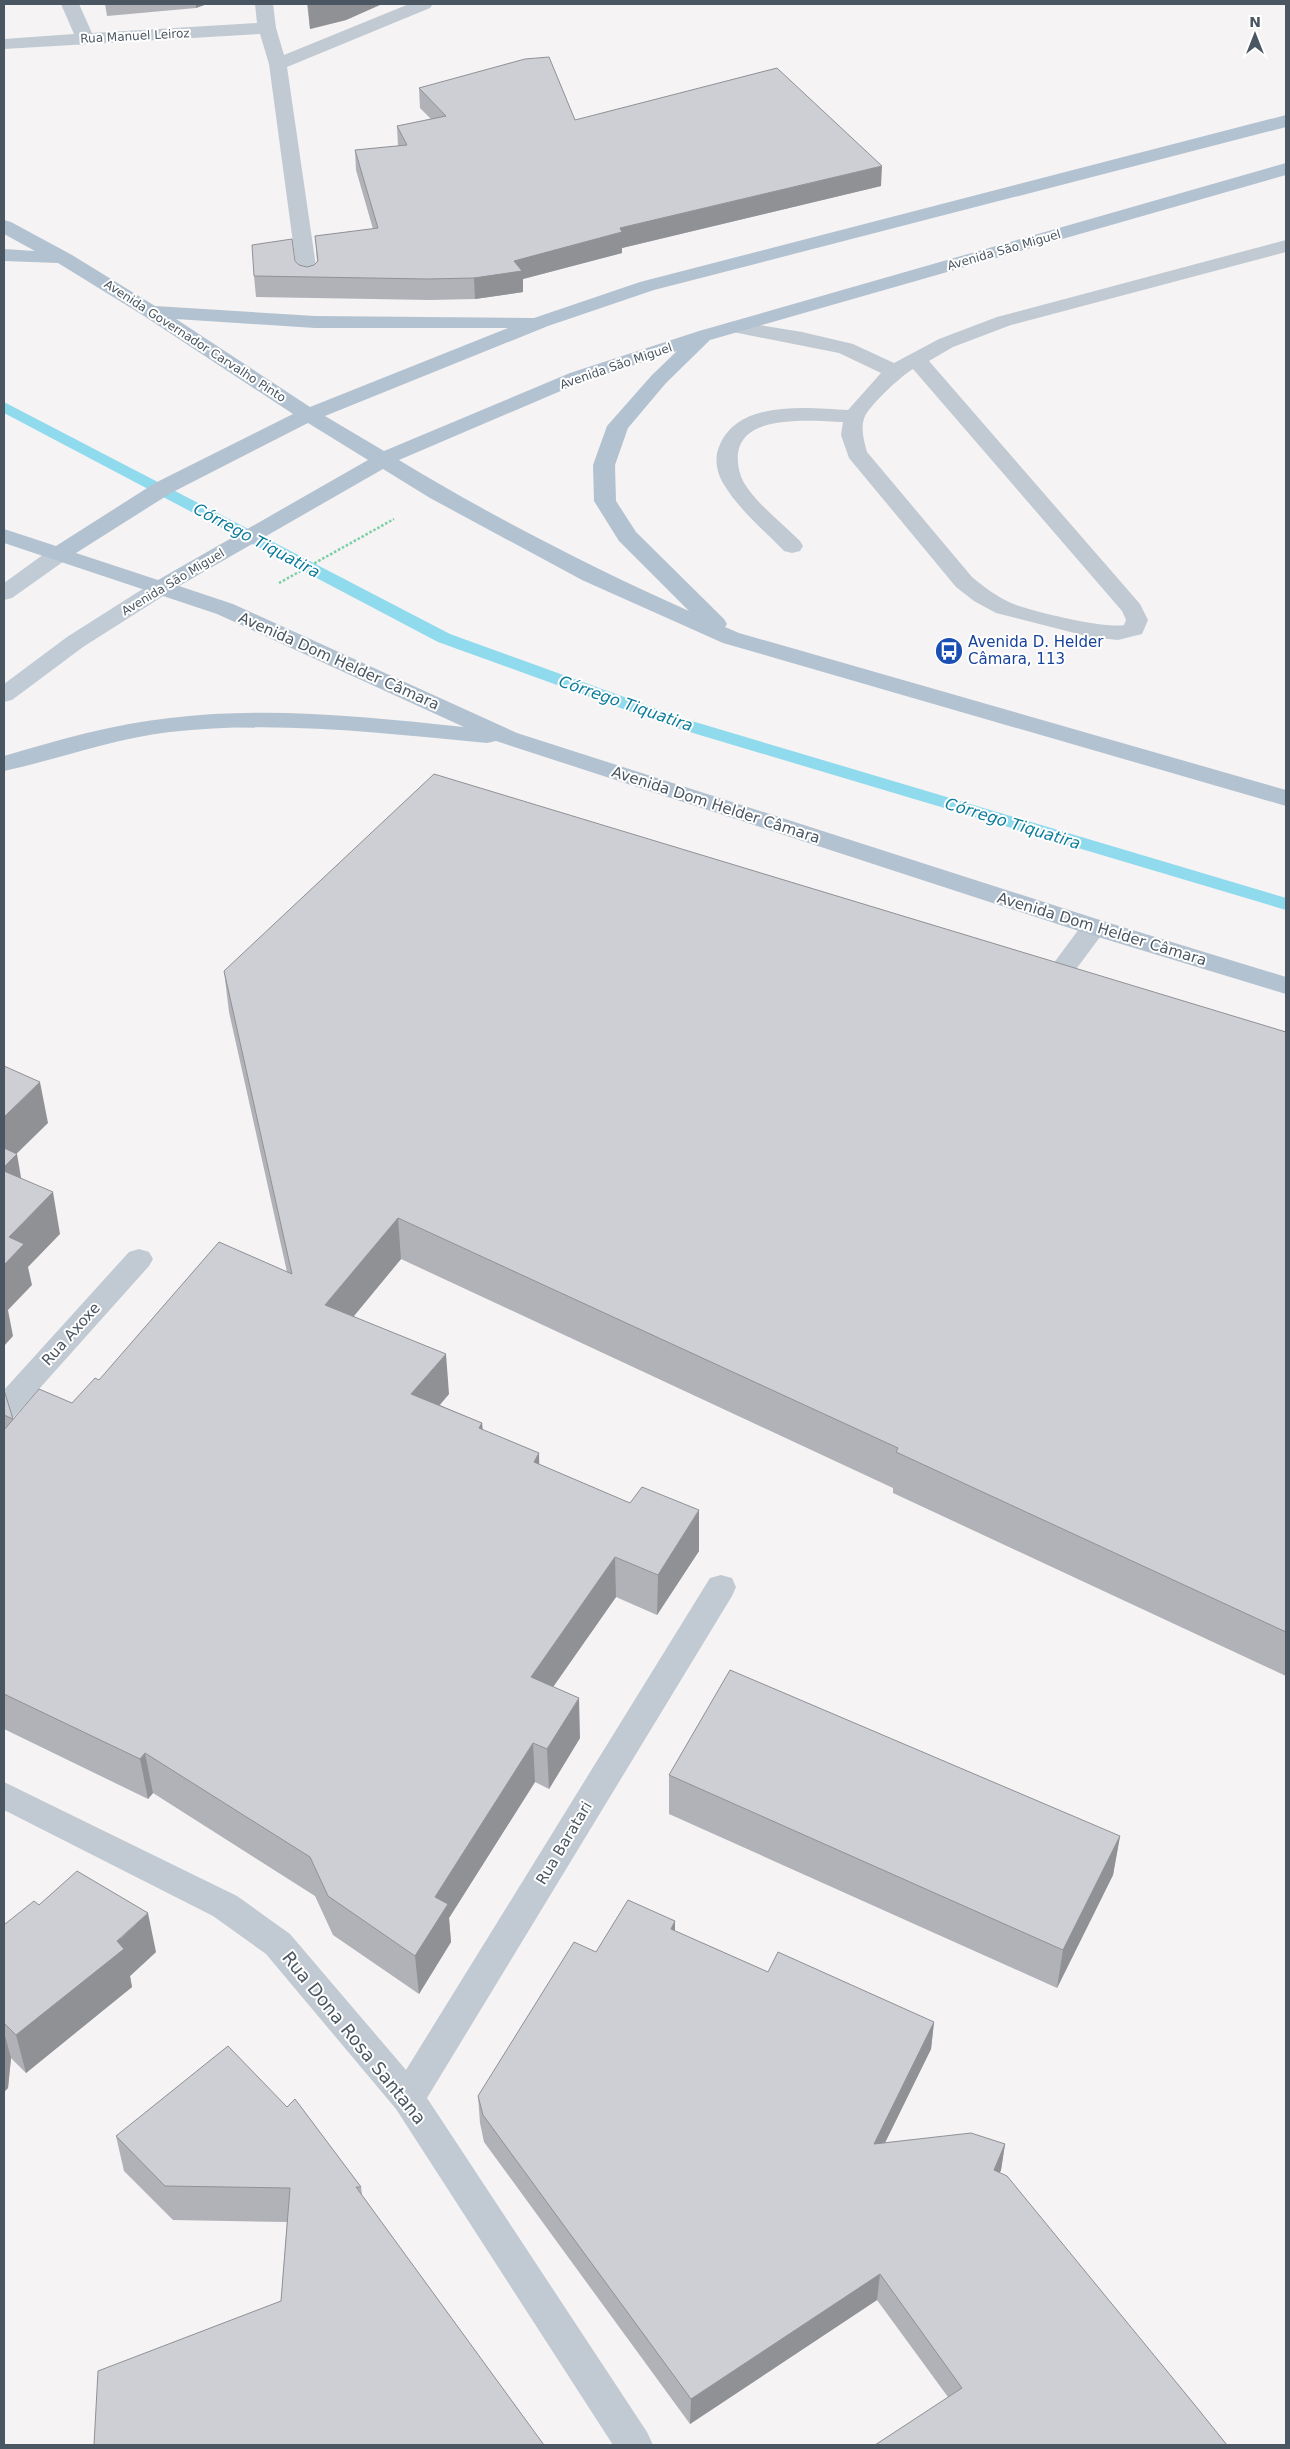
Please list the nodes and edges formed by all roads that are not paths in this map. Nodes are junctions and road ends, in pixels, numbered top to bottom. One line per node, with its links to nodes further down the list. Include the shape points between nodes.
1 (70, 4): 5 (street)
2 (264, 4): 4 (street)
3 (424, 4): 7 (street)
4 (267, 28): 5 (street, Rua Manuel Leiroz); 7 (street)
5 (85, 39): 6 (street, Rua Manuel Leiroz)
6 (4, 44)
7 (278, 64): 14 (street)
8 (1285, 119): 16 (main road, via 647,286)
9 (1286, 168): 17 (main road, Avenida São Miguel)
10 (4, 226): 13 (main road, Avenida Governador Carvalho Pinto)
11 (1286, 246): 19 (street, via 1004,321 946,343)
12 (4, 255): 13 (main road)
13 (65, 259): 15 (main road, Avenida Governador Carvalho Pinto)
14 (308, 280)
15 (151, 312): 16 (main road, via 315,322); 21 (main road, Avenida Governador Carvalho Pinto, via 274,394)
16 (541, 322): 21 (main road)
17 (735, 328): 18 (main road, Avenida São Miguel); 20 (street, via 846,348)
18 (706, 335): 23 (main road, Avenida São Miguel, via 577,377); 29 (main road, via 659,379 618,426 604,465 606,501 627,536)
19 (916, 359): 20 (street); 22 (street, via 1132,609 1137,620 1134,629 1118,633 1098,632 1004,608 982,596 964,582 857,453 852,435)
20 (894, 371): 22 (street)
21 (310, 414): 23 (main road, Avenida Governador Carvalho Pinto); 26 (main road, via 163,488)
22 (854, 416): 25 (street, via 769,417 742,426 728,443 726,465 736,487)
23 (384, 459): 27 (main road, Avenida São Miguel); 29 (main road, via 438,494 590,575)
24 (4, 536): 26 (main road)
25 (792, 546)
26 (59, 554): 27 (main road); 28 (main road)
27 (160, 588): 30 (main road, Avenida São Miguel, via 75,642); 31 (main road, Avenida Dom Helder Câmara, via 225,609)
28 (4, 593)
29 (731, 638): 33 (main road)
30 (4, 695)
31 (509, 738): 32 (main road, via 328,721 254,720 169,725 83,742); 34 (main road, Avenida Dom Helder Câmara)
32 (4, 764)
33 (1286, 798)
34 (1094, 927): 35 (street); 36 (main road, Avenida Dom Helder Câmara)
35 (1065, 966)
36 (1286, 986)
37 (138, 1259): 38 (street, Rua Axoxe)
38 (4, 1409)
39 (721, 1587): 41 (street, Rua Baratari)
40 (4, 1795): 41 (street, Rua Dona Rosa Santana, via 225,1906 278,1944)
41 (408, 2098): 42 (street, Rua Dona Rosa Santana)
42 (634, 2445)

